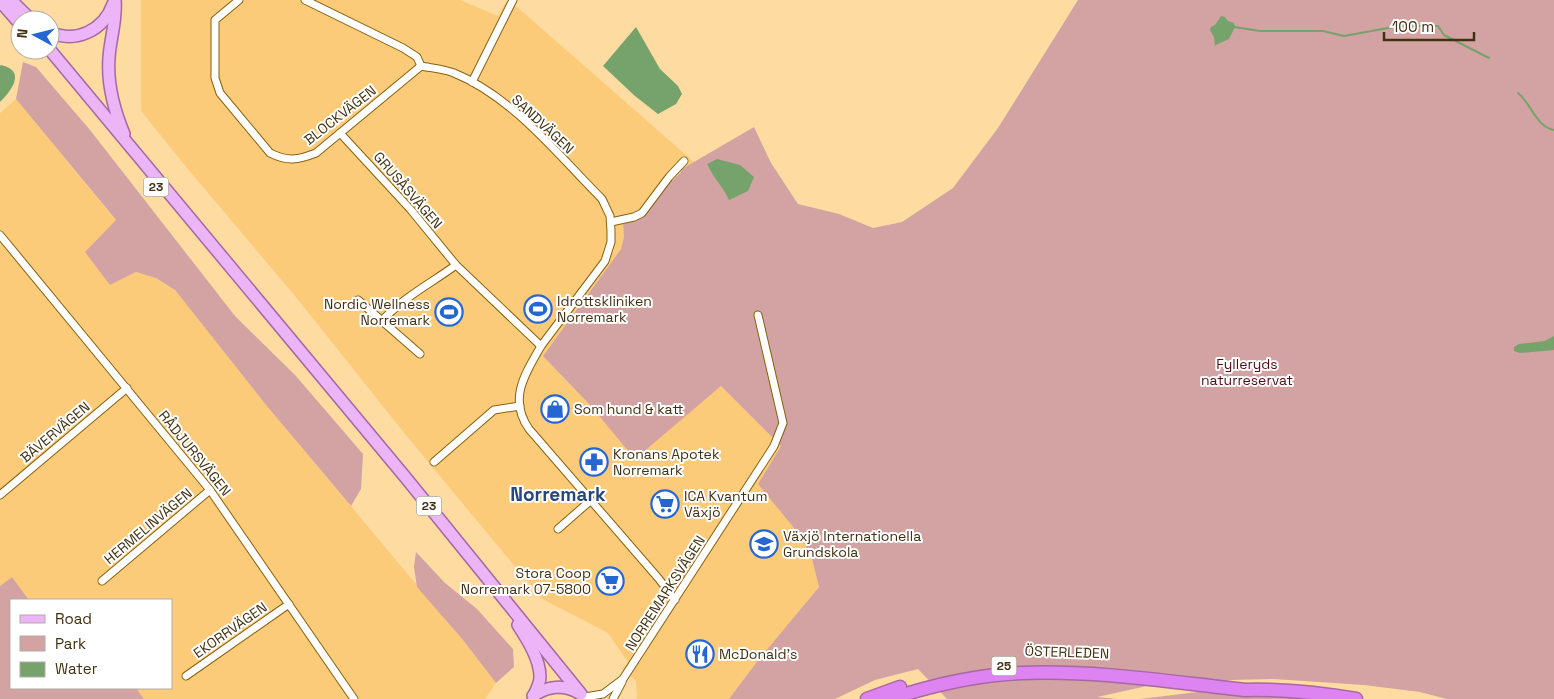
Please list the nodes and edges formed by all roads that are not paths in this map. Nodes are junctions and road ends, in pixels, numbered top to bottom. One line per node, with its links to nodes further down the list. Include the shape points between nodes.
1 (114, 0): 8 (main road, via 103,22 89,32 73,37); 14 (main road, via 116,12 109,81)
2 (239, 0): 13 (street, BLOCKVÄGEN, via 215,20 214,78 220,92 270,153 281,159 301,159 316,153)
3 (306, 0): 11 (street, via 403,48 417,57)
4 (513, 0): 12 (street)
5 (4, 1): 6 (main road); 7 (main road)
6 (14, 10)
7 (17, 10)
8 (60, 34)
9 (50, 60): 37 (main road, 23, via 514,620 530,645 539,668 540,682)
10 (58, 60): 14 (main road, 23)
11 (421, 66): 12 (street, SANDVÄGEN, via 452,72); 13 (street, BLOCKVÄGEN)
12 (472, 82): 16 (street, SANDVÄGEN, via 514,111 602,199)
13 (340, 132): 18 (street, GRUSÅSVÄGEN)
14 (127, 142): 38 (main road, 23)
15 (684, 161): 16 (street, via 642,213)
16 (611, 222): 22 (street, via 611,242 604,261)
17 (0, 236): 24 (street, RÅDJURSVÄGEN)
18 (456, 265): 21 (street, via 403,300); 22 (street, GRUSÅSVÄGEN)
19 (358, 300): 21 (street)
20 (758, 315): 32 (street, NORREMARKSVÄGEN, via 783,423 774,446)
21 (381, 322): 23 (street)
22 (541, 346): 25 (street, via 523,380)
23 (420, 354)
24 (127, 388): 27 (street, RÅDJURSVÄGEN); 28 (street, BÄVERVÄGEN)
25 (520, 406): 26 (street, via 494,410); 29 (street, via 528,428)
26 (434, 462)
27 (210, 490): 31 (street, HERMELINVÄGEN); 33 (street, RÅDJURSVÄGEN)
28 (0, 495)
29 (590, 501): 30 (street); 32 (street)
30 (558, 529)
31 (102, 581)
32 (675, 600): 35 (street, NORREMARKSVÄGEN)
33 (289, 604): 34 (street, EKORRVÄGEN); 39 (street, RÅDJURSVÄGEN)
34 (186, 676)
35 (623, 679): 38 (street, NORREMARKSVÄGEN, via 603,694); 40 (street)
36 (1269, 689): 41 (highway, ÖSTERLEDEN / 25, via 1246,683 1145,674 1099,666 1019,665 947,674); 42 (highway, ÖSTERLEDEN / 25, via 1245,690 1087,674 1020,673 957,681); 43 (highway, ÖSTERLEDEN / 25)
37 (532, 697): 38 (main road, 23, via 547,689 561,687)
38 (584, 697)
39 (354, 699)
40 (613, 699)
41 (867, 699)
42 (890, 699)
43 (1356, 699)

